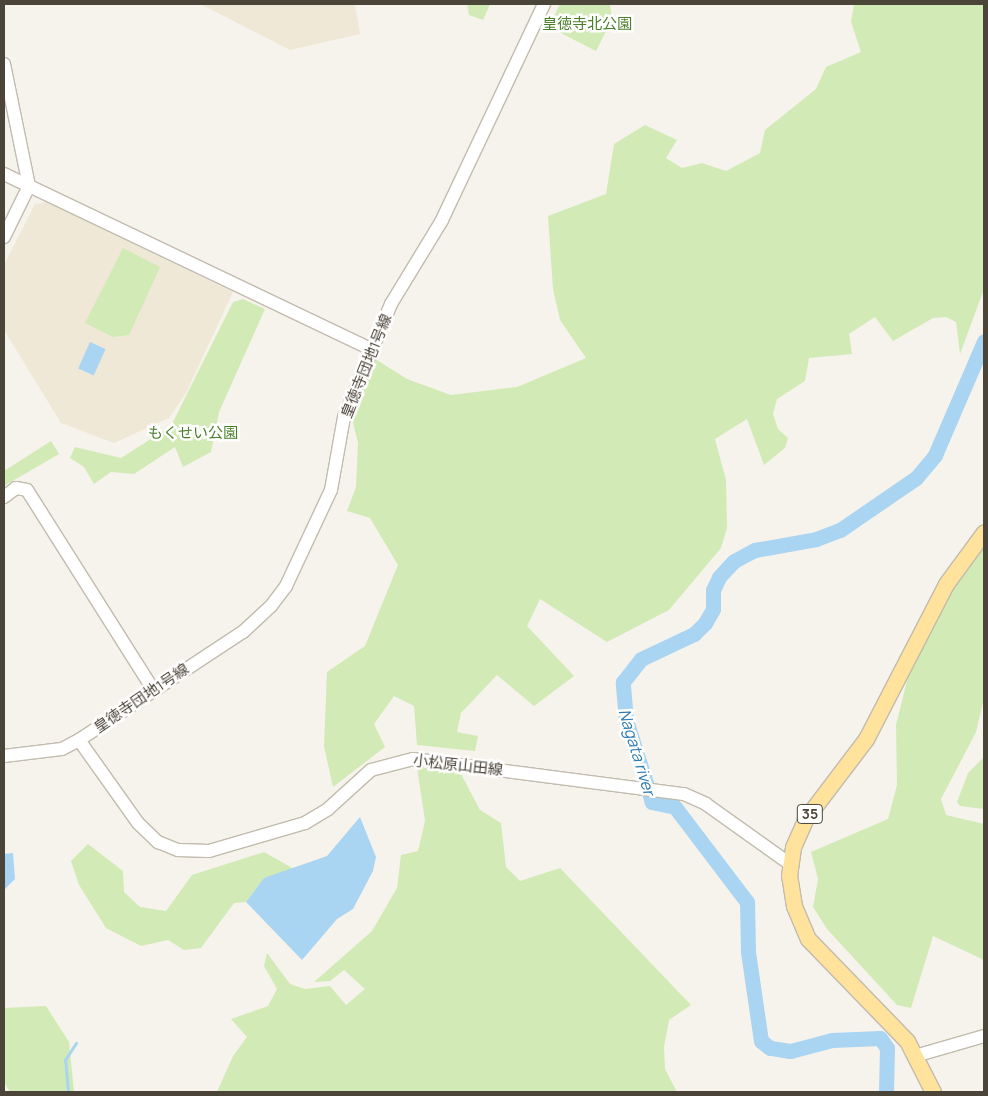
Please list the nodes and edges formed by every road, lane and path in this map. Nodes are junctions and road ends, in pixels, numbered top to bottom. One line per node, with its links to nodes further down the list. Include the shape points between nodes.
1 (544, 4): 6 (street, 皇徳寺団地1号線, via 442,220 401,286)
2 (4, 64): 4 (street)
3 (4, 174): 4 (street)
4 (29, 186): 5 (street); 6 (street)
5 (4, 237)
6 (371, 349): 9 (street, 皇徳寺団地1号線, via 344,417 331,490 286,586 243,632)
7 (4, 497): 9 (street, via 16,488 27,490)
8 (984, 532): 12 (main road, 35, via 946,584 866,739 806,818)
9 (154, 689): 10 (street, 皇徳寺団地1号線)
10 (79, 740): 11 (street, via 62,748); 12 (street, 小松原山田線, via 146,832 168,847 194,852 306,824 371,770 402,759 664,789 693,796)
11 (4, 756)
12 (790, 864): 14 (main road, 35, via 794,906 808,939 842,978 894,1025)
13 (984, 1036): 14 (street)
14 (915, 1056): 15 (main road, 35)
15 (934, 1092)

